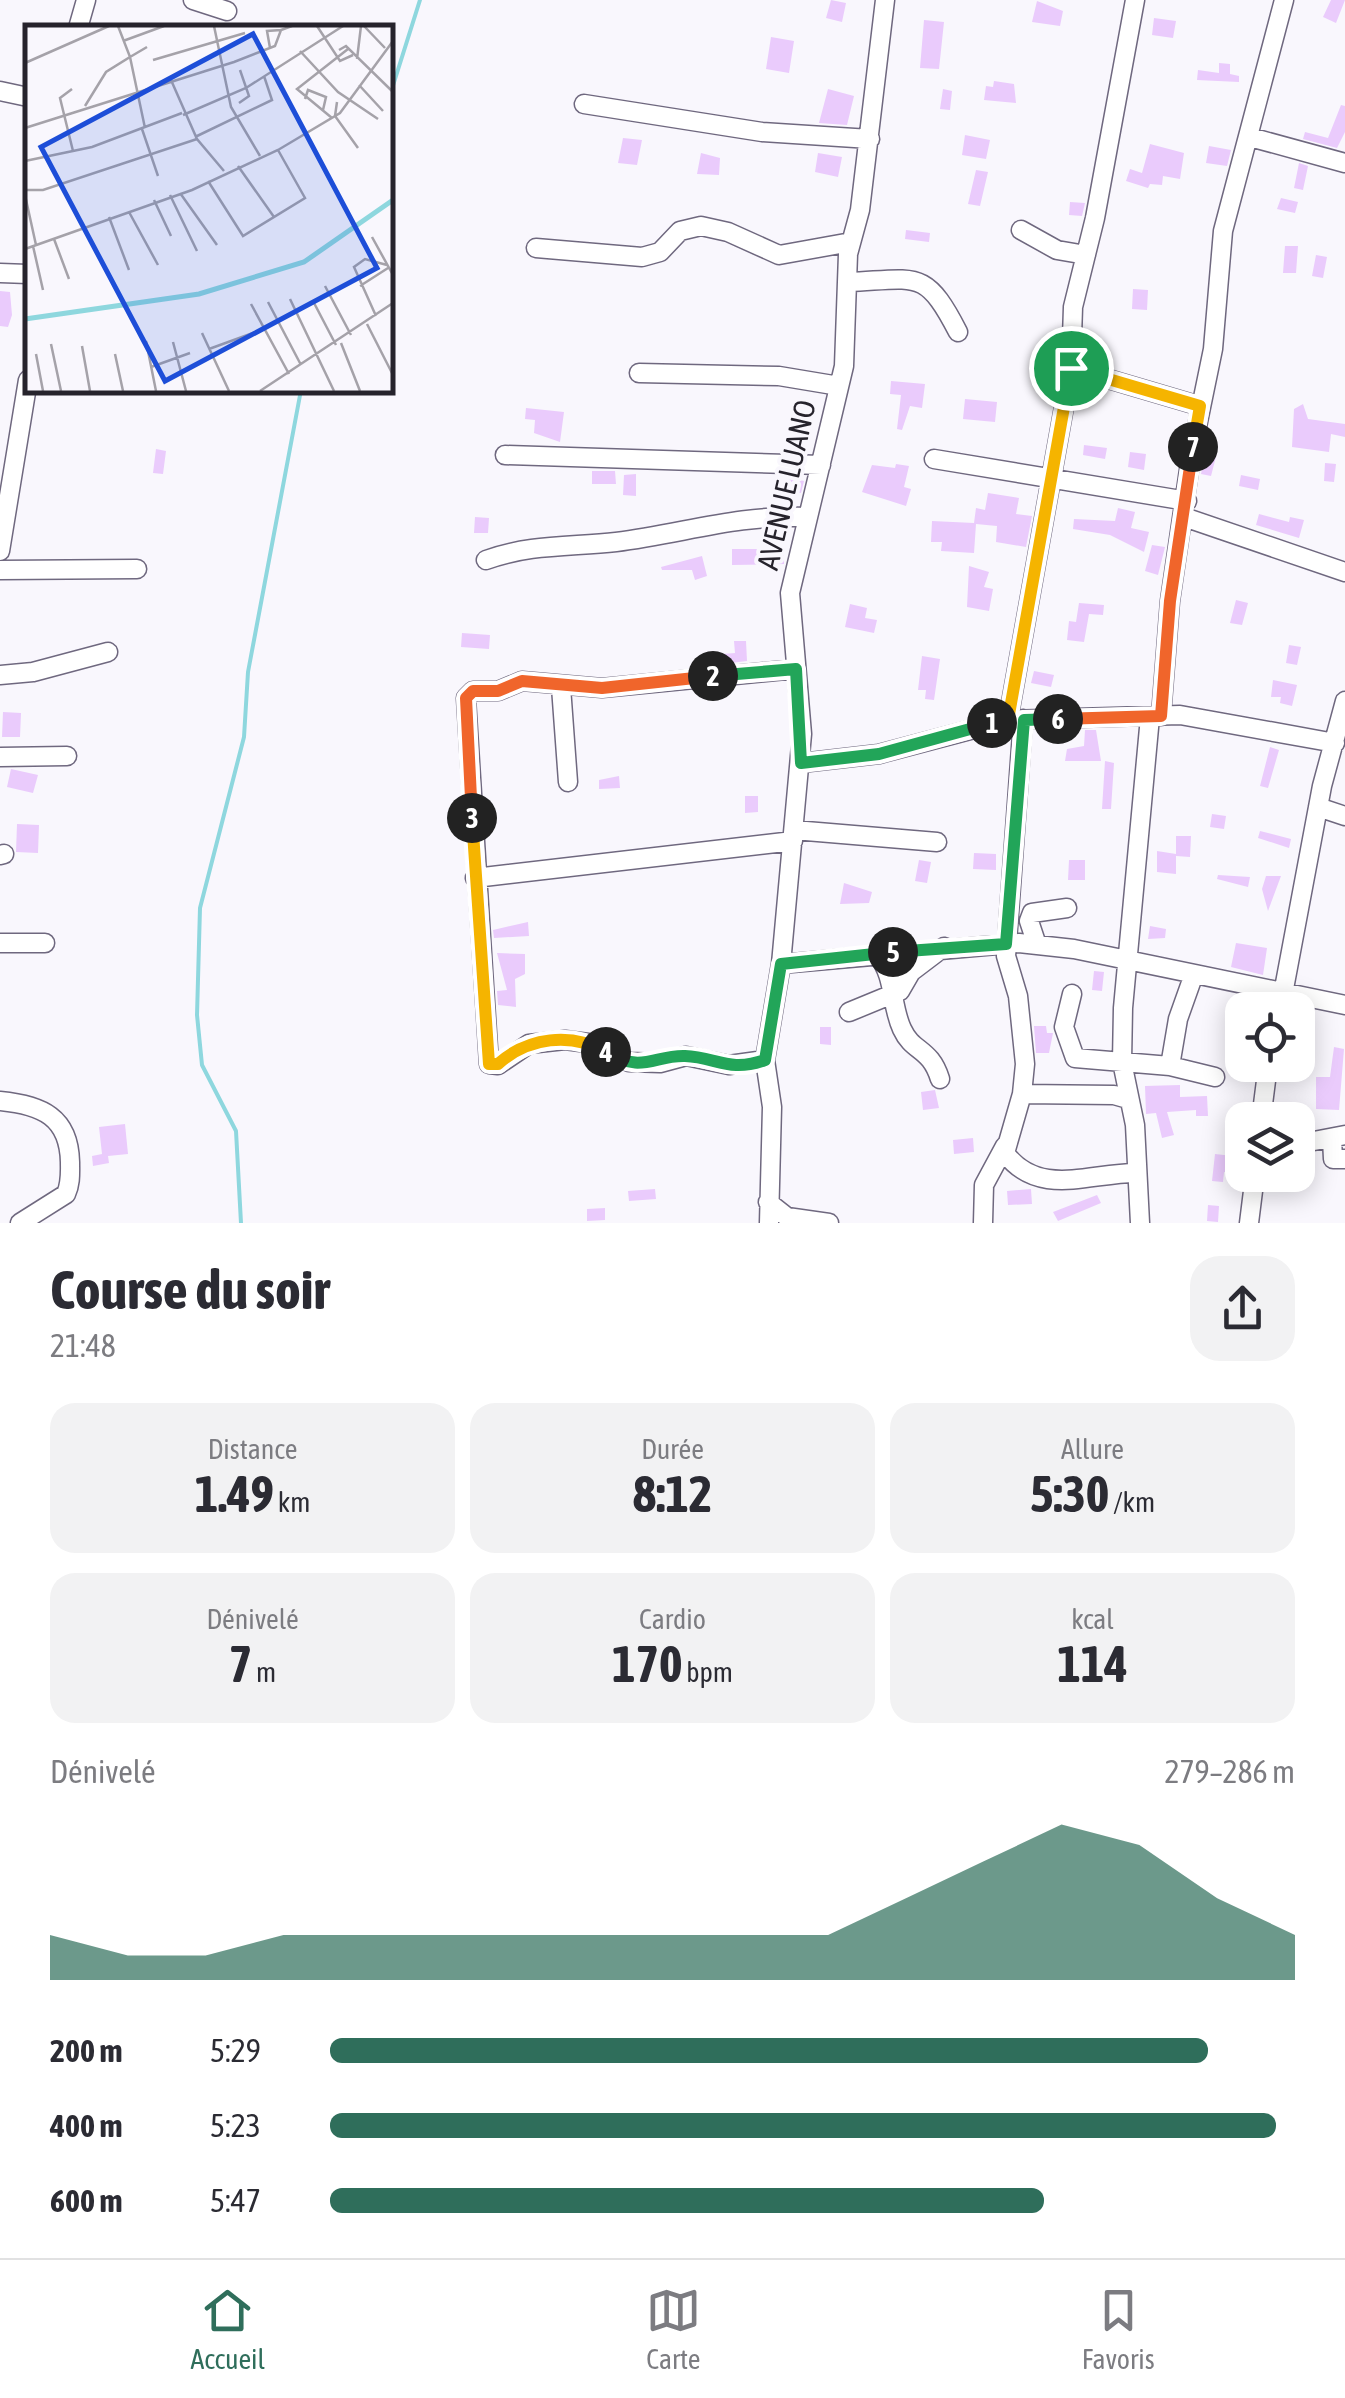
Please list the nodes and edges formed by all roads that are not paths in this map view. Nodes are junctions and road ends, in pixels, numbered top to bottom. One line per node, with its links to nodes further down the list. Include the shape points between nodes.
1 (86, 0): 7 (street)
2 (192, 0): 6 (street)
3 (886, 0): 12 (street, AVENUE LUANO)
4 (1135, 0): 17 (street)
5 (1284, 0): 11 (street)
6 (226, 11)
7 (79, 25)
8 (0, 91): 9 (street)
9 (25, 97)
10 (584, 104): 12 (street, via 786,135)
11 (1250, 137): 13 (street); 26 (street, via 1224,231 1213,349)
12 (870, 139): 15 (street, AVENUE LUANO)
13 (1345, 163)
14 (1021, 230): 17 (street, via 1057,250)
15 (851, 242): 16 (street, via 779,255 701,226 680,231 660,252 642,257); 20 (street, AVENUE LUANO)
16 (536, 248)
17 (1086, 255): 22 (street, via 1073,308)
18 (0, 273): 19 (street)
19 (25, 274)
20 (849, 282): 21 (street, via 924,283 939,294); 24 (street, AVENUE LUANO)
21 (958, 332)
22 (1071, 368): 26 (street); 30 (street)
23 (639, 374): 24 (street, via 792,377)
24 (839, 386): 29 (street, AVENUE LUANO)
25 (26, 392): 33 (street)
26 (1200, 406): 31 (street)
27 (505, 455): 29 (street)
28 (934, 460): 30 (street)
29 (821, 465): 32 (street, AVENUE LUANO)
30 (1052, 478): 31 (street); 44 (street)
31 (1185, 509): 37 (street); 43 (street)
32 (808, 517): 34 (street, via 717,520 615,542 524,547); 39 (street, AVENUE LUANO, via 790,594)
33 (0, 551)
34 (486, 560)
35 (138, 569): 36 (street)
36 (0, 570)
37 (1345, 572)
38 (108, 652): 40 (street)
39 (796, 669): 41 (street); 48 (street, AVENUE LUANO)
40 (0, 675)
41 (560, 687): 49 (street); 54 (street, via 522,681 466,698)
42 (1345, 701): 45 (street)
43 (1156, 716): 44 (street); 45 (street, via 1208,718); 62 (street)
44 (1016, 720): 48 (street, via 879,754); 58 (street)
45 (1335, 743): 50 (street)
46 (67, 756): 47 (street)
47 (0, 757)
48 (801, 763): 52 (street, AVENUE LUANO)
49 (568, 782)
50 (1318, 807): 51 (street); 65 (street)
51 (1345, 816)
52 (794, 836): 53 (street); 54 (street); 63 (street, AVENUE LUANO)
53 (937, 842)
54 (475, 878): 72 (street, via 489,1064 530,1044 566,1040 588,1042 629,1062 686,1056 730,1065)
55 (1068, 908): 59 (street, via 1030,916)
56 (0, 943): 57 (street)
57 (45, 944)
58 (1006, 944): 59 (street); 60 (street); 77 (street, via 1018,996)
59 (1036, 945): 62 (street)
60 (944, 946): 61 (street); 66 (street)
61 (876, 954): 63 (street); 66 (street)
62 (1124, 961): 64 (street); 70 (street)
63 (781, 964): 72 (street, AVENUE LUANO)
64 (1194, 974): 65 (street); 74 (street)
65 (1284, 990): 68 (street)
66 (894, 994): 69 (street); 76 (street, via 901,1027 931,1056)
67 (1072, 994): 71 (street, via 1064,1028 1070,1053 1082,1060)
68 (1345, 1005)
69 (849, 1012)
70 (1122, 1040): 71 (street); 73 (street)
71 (1102, 1058): 73 (street)
72 (765, 1060): 85 (street, AVENUE LUANO, via 772,1107)
73 (1122, 1062): 74 (street); 79 (street)
74 (1170, 1066): 75 (street)
75 (1215, 1077)
76 (940, 1079)
77 (1022, 1094): 79 (street); 81 (street)
78 (0, 1100): 86 (street, via 54,1119 70,1140 66,1194)
79 (1128, 1100): 83 (street)
80 (1338, 1136): 82 (street, via 1333,1160)
81 (1005, 1146): 83 (street, via 1012,1164 1049,1180); 89 (street, via 984,1185)
82 (1345, 1159)
83 (1135, 1173): 90 (street)
84 (1253, 1192): 91 (street)
85 (768, 1202): 87 (street, AVENUE LUANO); 88 (street, via 786,1217)
86 (20, 1223)
87 (769, 1223)
88 (829, 1223)
89 (983, 1223)
90 (1140, 1223)
91 (1249, 1223)

